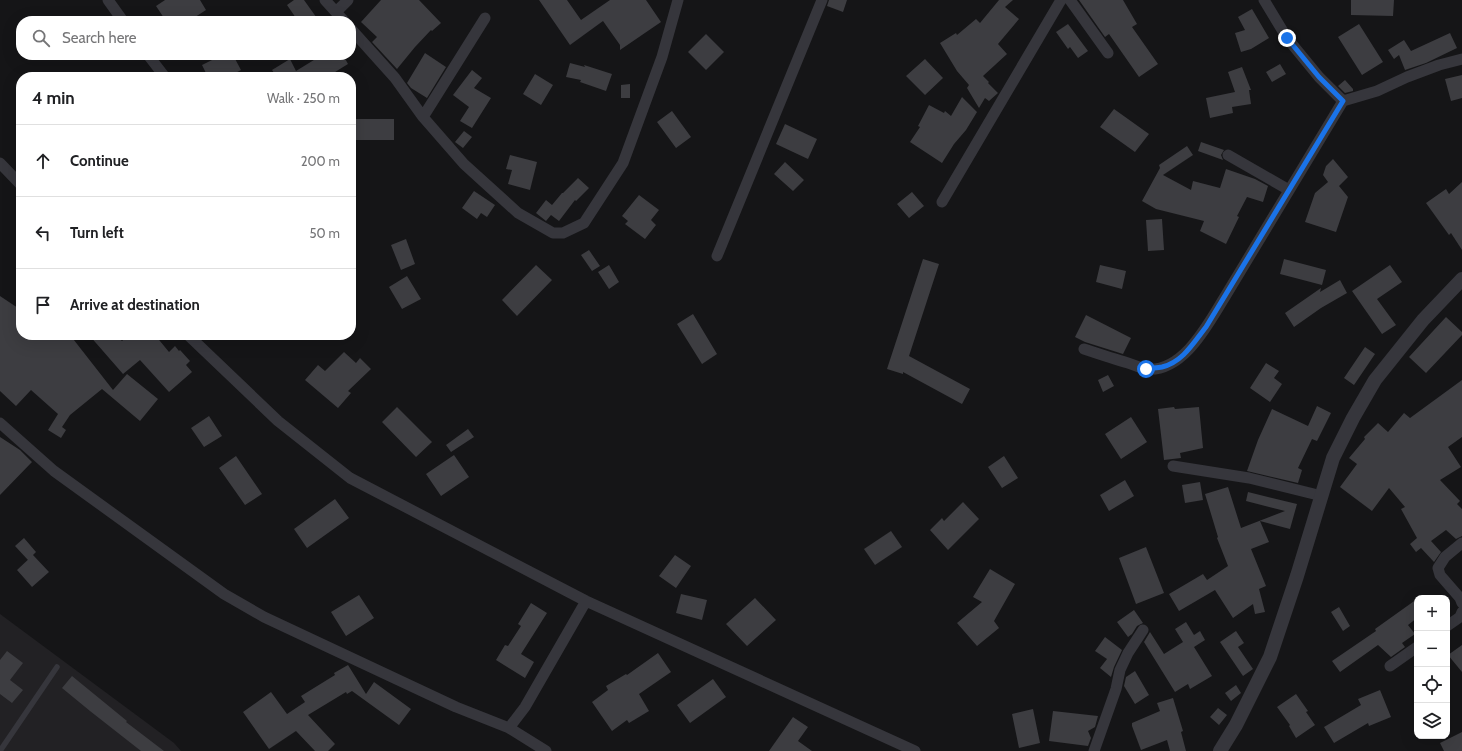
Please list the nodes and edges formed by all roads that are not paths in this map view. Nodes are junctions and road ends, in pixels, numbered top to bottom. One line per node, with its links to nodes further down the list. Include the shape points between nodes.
1 (108, 0): 10 (street)
2 (324, 0): 9 (street)
3 (348, 0): 9 (street)
4 (678, 0): 19 (street, via 662,57 622,163 584,223 563,233 553,233 518,213 464,164)
5 (822, 0): 25 (street)
6 (1061, 0): 24 (street)
7 (1070, 0): 14 (street)
8 (1264, 0): 18 (street, via 1287,38)
9 (336, 12): 11 (street)
10 (119, 16)
11 (340, 16)
12 (485, 18): 19 (street)
13 (356, 35): 19 (street, via 395,78)
14 (1108, 53)
15 (1462, 59): 18 (street)
16 (152, 60): 17 (street)
17 (161, 72)
18 (1343, 101): 23 (street)
19 (423, 117)
20 (1228, 155): 23 (street)
21 (0, 163): 22 (street)
22 (16, 180)
23 (1289, 190): 28 (street, via 1210,320 1185,355 1163,367 1146,369)
24 (942, 202)
25 (717, 256)
26 (1462, 279): 31 (street, via 1423,320 1375,380 1333,458)
27 (193, 340): 33 (street, via 278,422 350,478)
28 (1084, 349)
29 (0, 423): 41 (street, via 54,471 231,598 264,617 456,707)
30 (1173, 466): 31 (street, via 1248,478)
31 (1322, 496): 46 (street, via 1270,656 1236,725)
32 (1462, 543): 34 (street, via 1445,557 1438,568 1440,575)
33 (586, 601): 41 (street, via 526,708); 44 (street)
34 (1462, 603)
35 (1462, 612): 36 (street, via 1460,617)
36 (1450, 624)
37 (1143, 630): 45 (street, via 1120,670)
38 (1414, 649): 39 (street)
39 (1390, 666)
40 (57, 667): 42 (lane)
41 (509, 728): 43 (street)
42 (0, 751)
43 (546, 751)
44 (915, 751)
45 (1094, 751)
46 (1220, 751)

